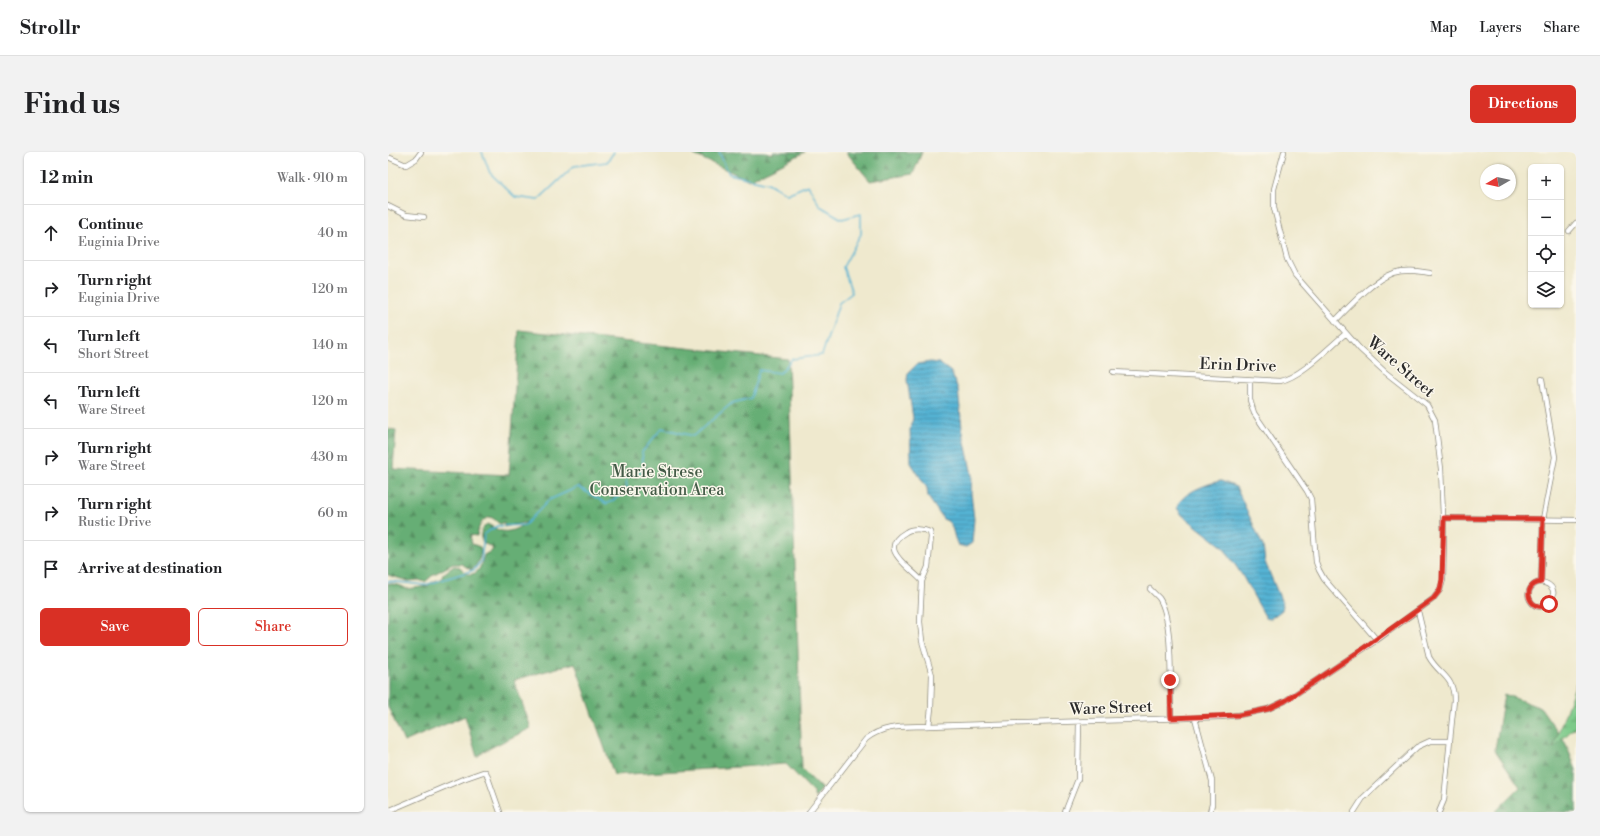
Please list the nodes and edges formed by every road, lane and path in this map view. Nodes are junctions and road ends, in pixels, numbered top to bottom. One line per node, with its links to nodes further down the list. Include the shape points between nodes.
1 (420, 152): 3 (street, via 416,159 406,164)
2 (1284, 152): 9 (street, Ware Street, via 1274,189 1274,208 1287,259 1295,275)
3 (388, 157)
4 (388, 206): 5 (street, via 406,215)
5 (424, 217)
6 (1576, 223): 7 (street)
7 (1569, 231)
8 (1430, 272): 9 (street, via 1409,271 1386,276)
9 (1335, 321): 10 (street, Ware Street)
10 (1345, 334): 13 (street, Erin Drive, via 1292,378 1280,381); 14 (street, Ware Street, via 1370,359 1422,400 1432,412 1438,436)
11 (1113, 372): 13 (street, Erin Drive)
12 (1542, 379): 15 (street, via 1555,457)
13 (1250, 380): 21 (street, via 1250,400 1254,413 1311,499 1316,562 1319,570)
14 (1444, 518): 15 (street); 20 (street, Ware Street, via 1444,566 1440,590)
15 (1543, 519): 16 (street); 18 (street)
16 (1576, 520)
17 (922, 581): 17 (street, via 928,567 930,532 908,530 896,539 893,548 902,562); 25 (street, via 922,641 932,675)
18 (1541, 582): 18 (street, via 1534,584 1529,590 1531,602 1541,607 1552,600 1553,592 1549,585)
19 (1150, 589): 22 (street, via 1159,599 1167,618)
20 (1418, 611): 21 (street, Ware Street); 26 (street, via 1430,657 1448,678 1454,690)
21 (1377, 640): 23 (street, Ware Street, via 1285,701 1268,709 1239,715)
22 (1171, 718): 23 (street, Ware Street); 24 (street, Ware Street)
23 (1195, 718): 31 (street, via 1212,781)
24 (1079, 722): 25 (street, Ware Street); 30 (street, via 1078,779)
25 (929, 726): 29 (street, Ware Street, via 875,732 866,739)
26 (1450, 740): 32 (street, via 1430,741 1417,747 1360,801); 33 (street, via 1444,800)
27 (388, 811): 28 (street, via 475,774 486,772)
28 (500, 812)
29 (809, 812)
30 (1065, 812)
31 (1210, 812)
32 (1354, 812)
33 (1439, 812)

